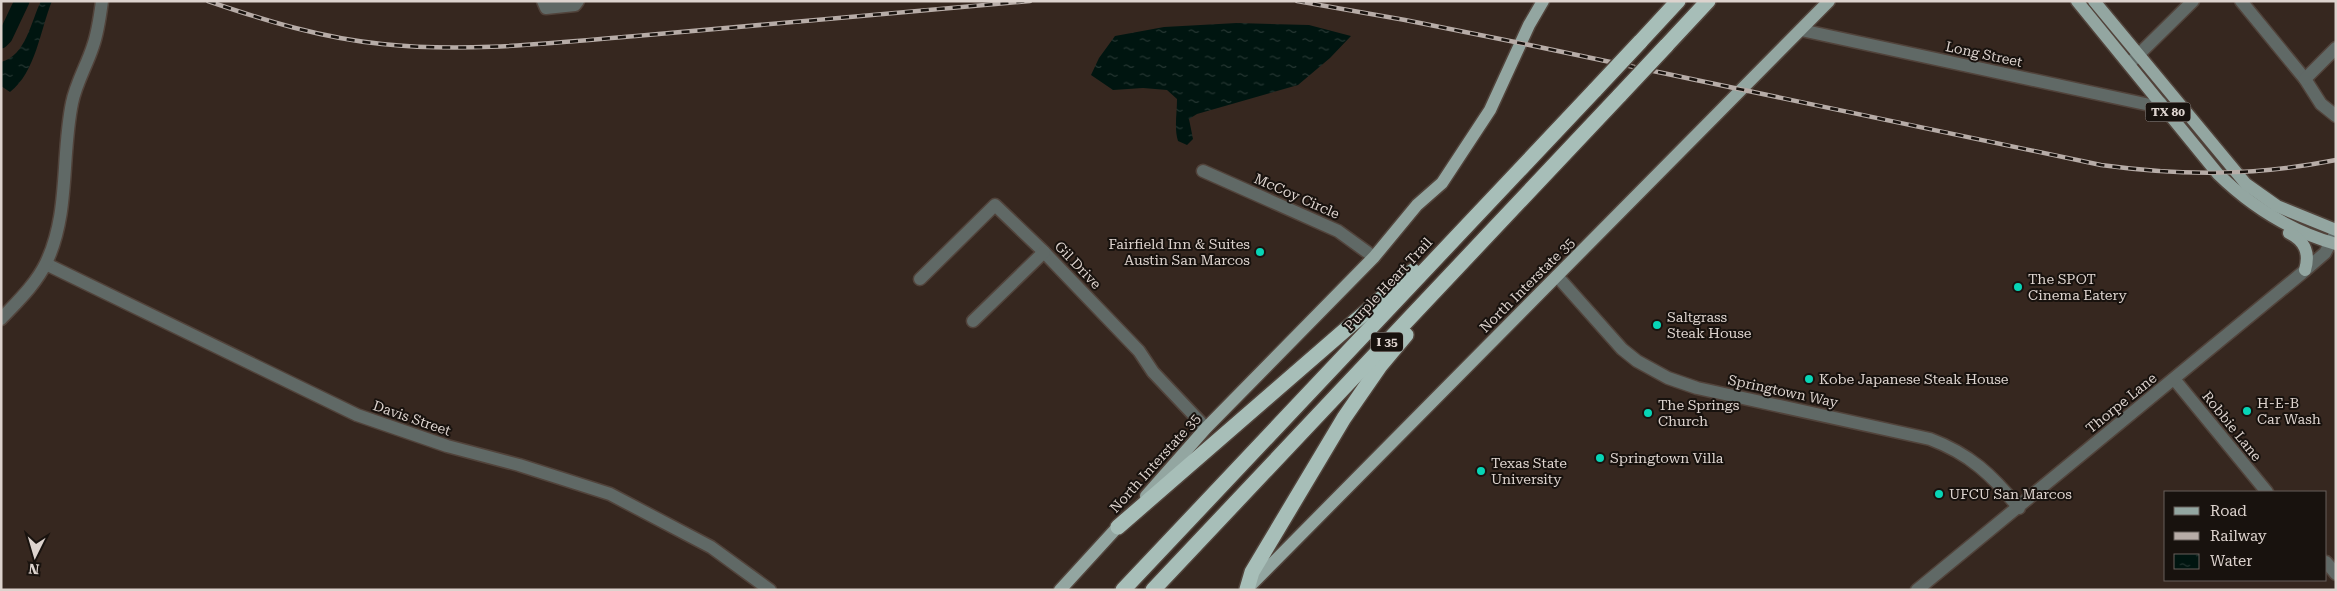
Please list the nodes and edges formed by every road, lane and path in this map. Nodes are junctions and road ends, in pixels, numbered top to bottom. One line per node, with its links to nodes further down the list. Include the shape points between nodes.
1 (102, 1): 27 (street, via 93,46 72,100 65,140 60,218)
2 (543, 1): 3 (street, via 546,8 576,5)
3 (578, 1)
4 (1543, 1): 26 (main road, North Interstate 35, via 1490,110 1472,139 1442,183 1417,206)
5 (1678, 1): 23 (highway, Purple Heart Trail / I 35, bridge)
6 (1708, 1): 21 (highway, I 35, bridge)
7 (1829, 1): 14 (main road, North Interstate 35)
8 (2077, 1): 16 (main road, TX 80)
9 (2086, 1): 13 (main road)
10 (2094, 1): 13 (main road, TX 80)
11 (2193, 1): 16 (street)
12 (2241, 1): 17 (street)
13 (2110, 20): 16 (main road, TX 80)
14 (1802, 30): 18 (street, Long Street, via 2150,104); 29 (main road, North Interstate 35)
15 (2336, 48): 17 (street)
16 (2133, 59): 18 (main road, TX 80); 24 (main road, TX 80, via 2246,184 2277,206)
17 (2305, 79): 19 (street, via 2321,104)
18 (2161, 103): 22 (main road, TX 80, via 2218,174)
19 (2336, 116)
20 (1203, 171): 26 (street, McCoy Circle, via 1338,231)
21 (1514, 207): 40 (highway, via 1446,293 1362,390 1252,572); 44 (highway, I 35)
22 (2267, 214): 24 (main road, TX 80, via 2284,225); 28 (main road, via 2276,225 2304,244 2307,256)
23 (1457, 235): 37 (highway, via 1384,294); 43 (highway, Purple Heart Trail / I 35)
24 (2335, 237): 28 (street, Thorpe Lane, via 2325,253)
25 (1044, 252): 30 (street, Gil Drive, via 995,205); 32 (street); 34 (street, Gil Drive, via 1139,351 1153,372)
26 (1374, 257): 34 (main road, North Interstate 35)
27 (46, 264): 31 (street); 41 (street, Davis Street, via 357,415 447,446 610,494 711,547)
28 (2305, 270): 33 (street, Thorpe Lane)
29 (1557, 276): 36 (street, Springtown Way, via 1622,349 1650,369 1697,388 1930,439 1958,451 1987,471); 40 (main road, North Interstate 35)
30 (920, 279)
31 (1, 319)
32 (973, 321)
33 (2174, 379): 35 (street, Robbie Lane); 36 (street, Thorpe Lane)
34 (1206, 428): 37 (main road, North Interstate 35)
35 (2266, 491)
36 (2019, 508): 45 (street, Thorpe Lane)
37 (1118, 527): 42 (main road, North Interstate 35)
38 (2327, 563): 39 (street)
39 (2336, 574)
40 (1247, 589)
41 (770, 590)
42 (1060, 590)
43 (1123, 590)
44 (1153, 590)
45 (1917, 590)

